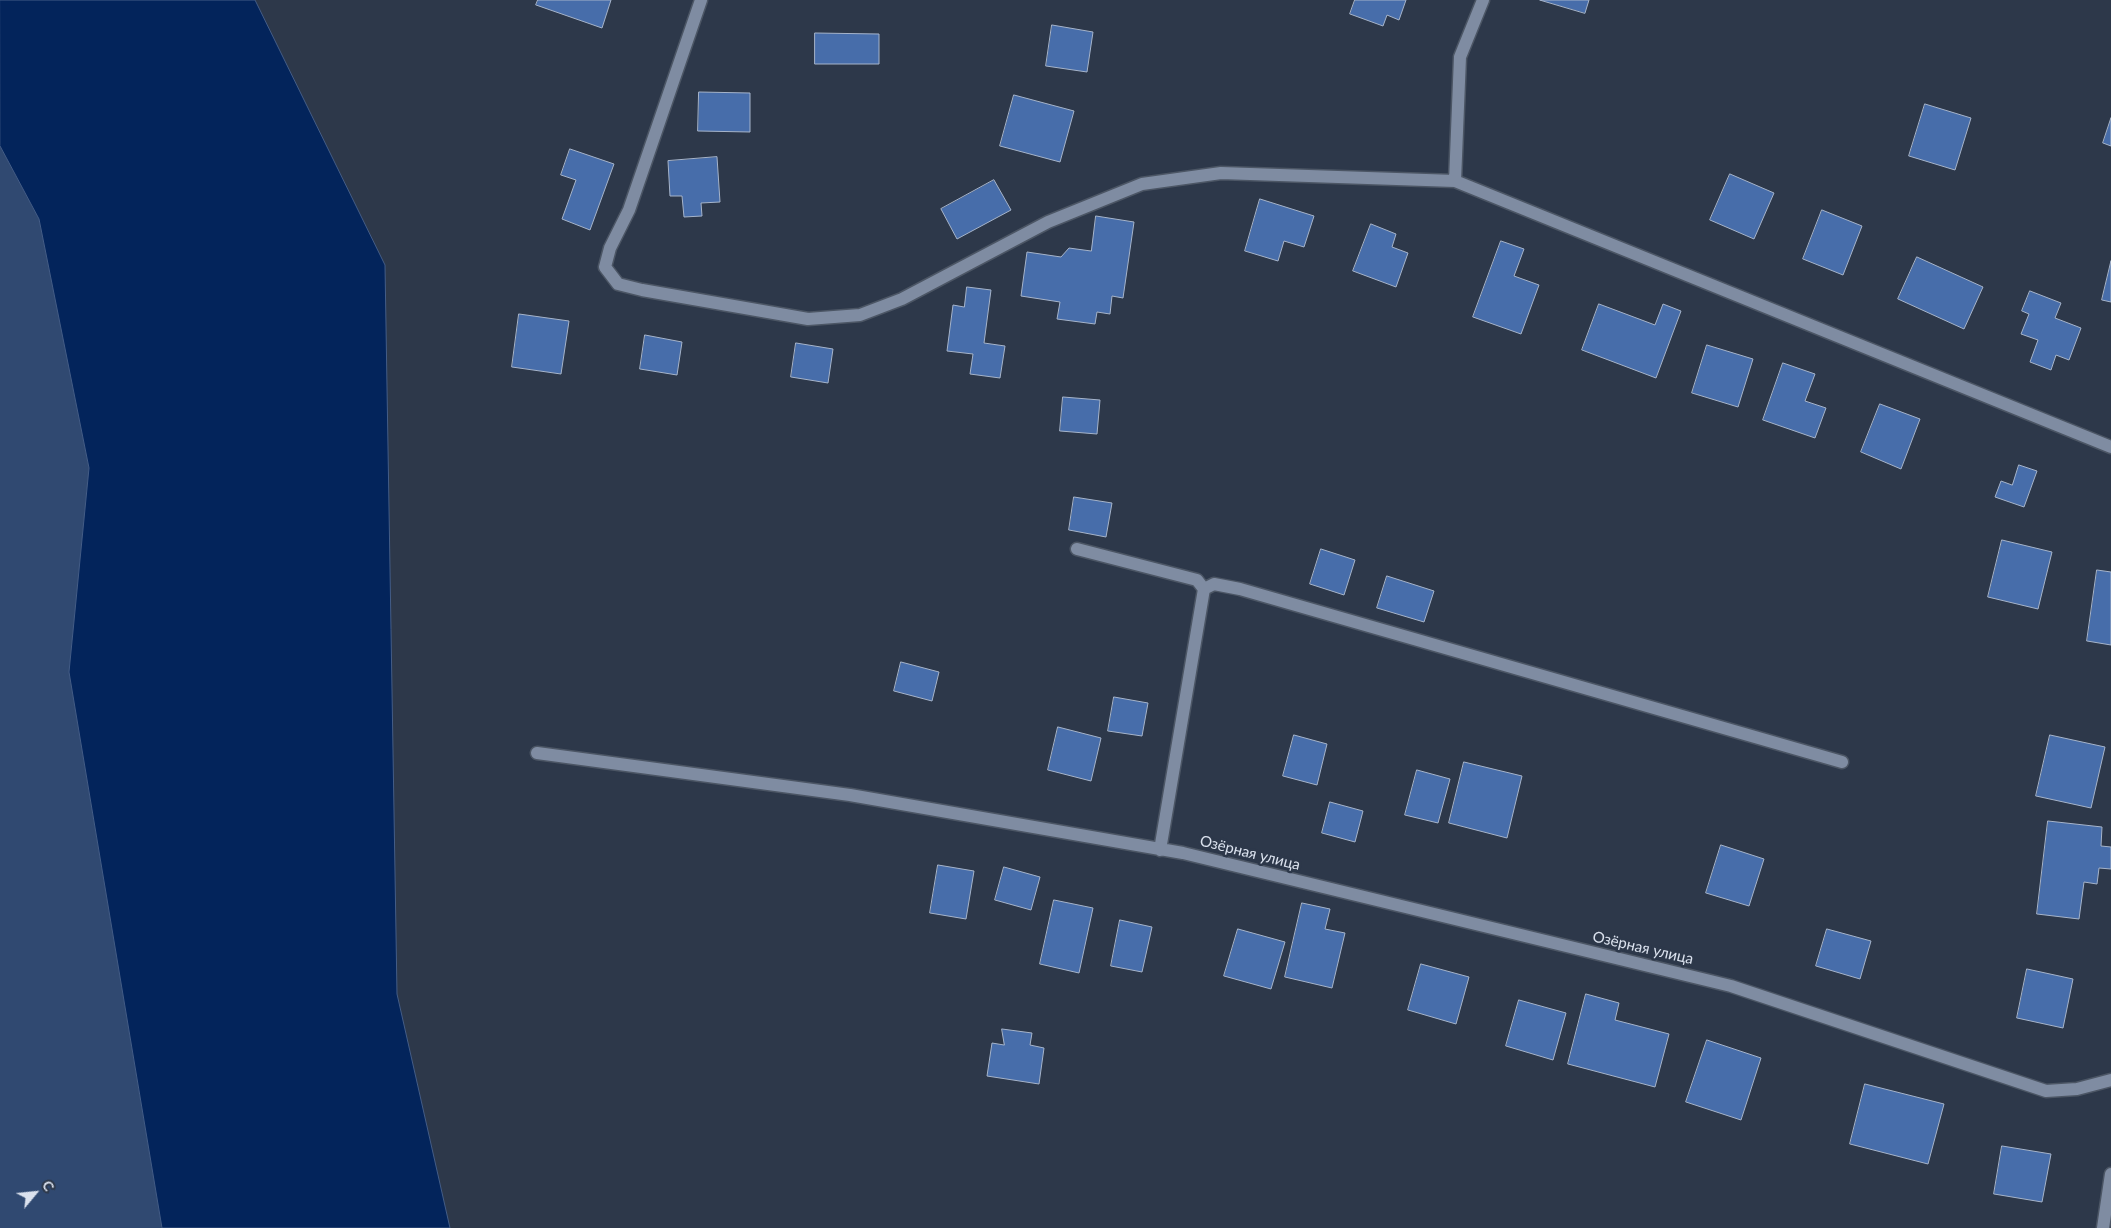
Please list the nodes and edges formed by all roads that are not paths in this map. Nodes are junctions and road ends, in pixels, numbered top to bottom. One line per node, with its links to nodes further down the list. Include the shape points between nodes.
1 (701, 0): 3 (street, via 628,210 610,248 605,267 618,284 808,318 860,315 902,299 1048,222 1142,184 1221,173)
2 (1483, 0): 3 (street, via 1460,57)
3 (1455, 181): 4 (street)
4 (2111, 447)
5 (1077, 549): 6 (street, via 1197,580)
6 (1204, 589): 8 (street, via 1214,584 1240,588); 9 (street)
7 (537, 753): 9 (street, Озёрная улица, via 850,795)
8 (1842, 762)
9 (1160, 850): 10 (street, Озёрная улица, via 1731,986 2046,1091 2077,1089)
10 (2111, 1080)
11 (2111, 1174): 12 (street)
12 (2103, 1228)

